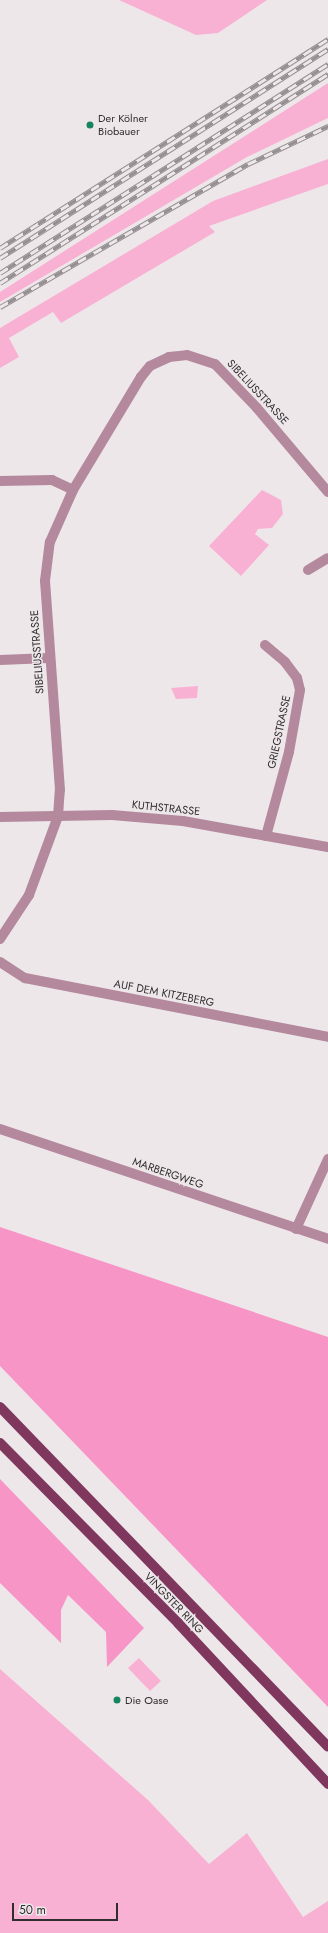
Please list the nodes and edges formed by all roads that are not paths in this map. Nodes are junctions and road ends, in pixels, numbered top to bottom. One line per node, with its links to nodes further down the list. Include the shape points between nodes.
1 (0, 481): 2 (street, via 52,480)
2 (73, 490): 3 (street, SIBELIUSSTRASSE, via 141,377 159,361 187,355 215,364 228,375); 7 (street, SIBELIUSSTRASSE, via 50,542 45,581)
3 (328, 492)
4 (328, 558): 5 (street)
5 (308, 570)
6 (265, 645): 11 (street, GRIEGSTRASSE, via 285,662 297,678 300,690 289,752)
7 (49, 658): 8 (street); 9 (street, SIBELIUSSTRASSE, via 60,790)
8 (0, 660)
9 (58, 816): 10 (street, KUTHSTRASSE); 11 (street, KUTHSTRASSE, via 112,815 183,821); 13 (street, via 37,878)
10 (0, 818)
11 (266, 836): 12 (street, KUTHSTRASSE)
12 (328, 847)
13 (0, 939)
14 (0, 962): 15 (street, AUF DEM KITZEBERG, via 25,978)
15 (328, 1037)
16 (0, 1129): 18 (street, MARBERGWEG)
17 (328, 1159): 18 (street)
18 (296, 1229): 19 (street, MARBERGWEG)
19 (328, 1239)
20 (0, 1407): 22 (main road, VINGSTER RING)
21 (0, 1443): 23 (main road, VINGSTER RING, via 183,1629)
22 (328, 1747)
23 (328, 1784)

